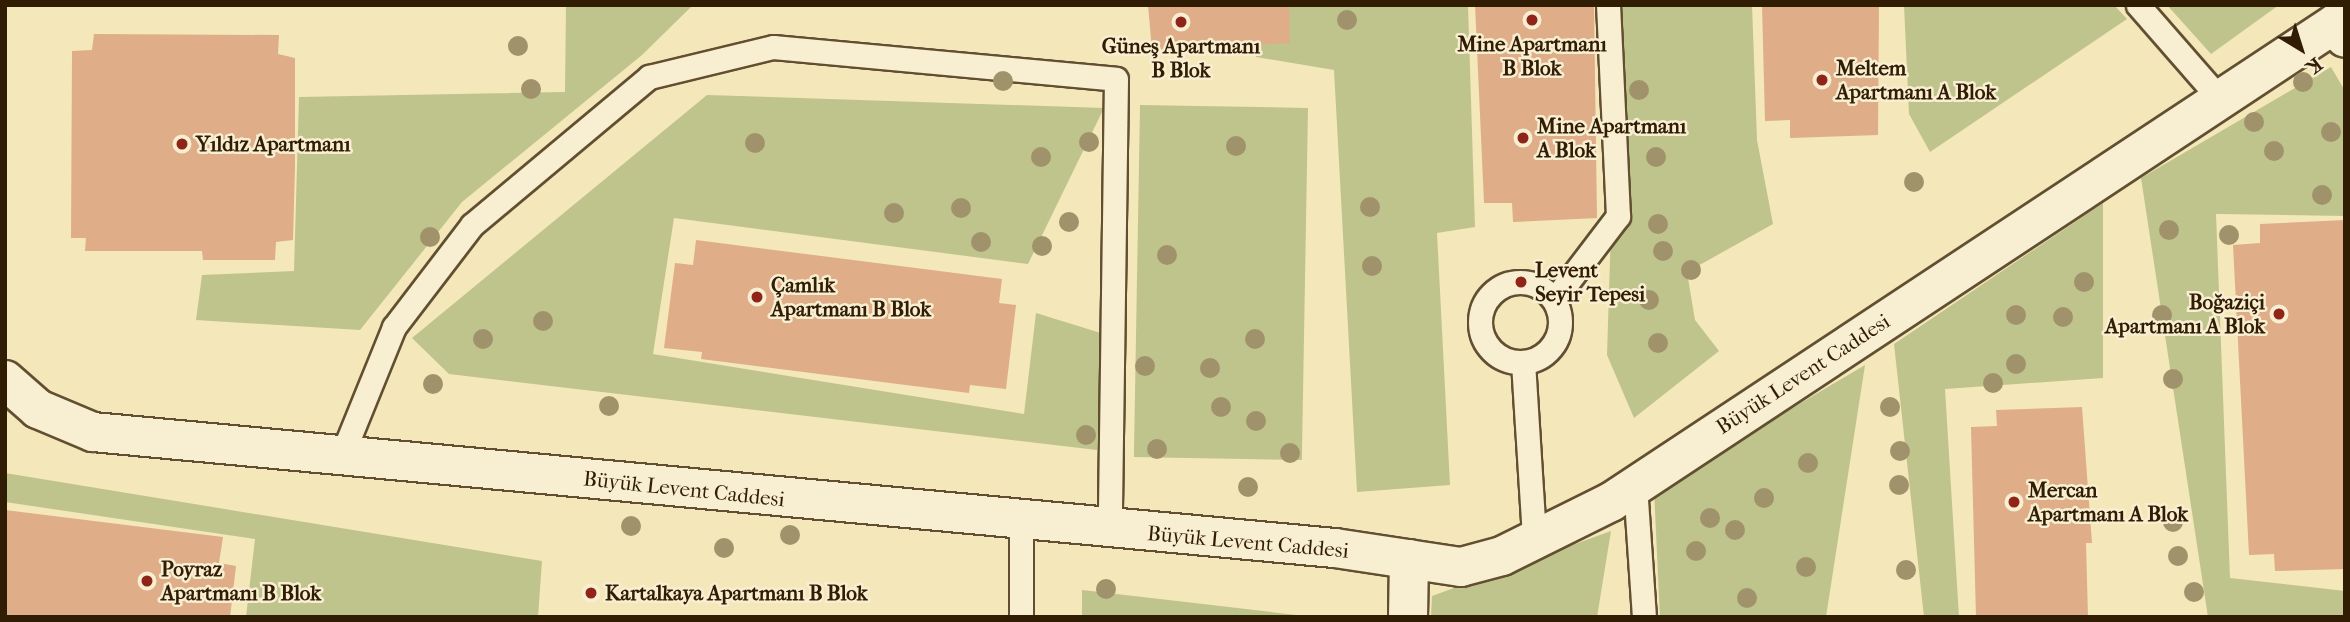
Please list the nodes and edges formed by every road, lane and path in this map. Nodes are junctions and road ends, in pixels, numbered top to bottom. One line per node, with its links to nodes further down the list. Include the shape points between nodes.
1 (1608, 5): 5 (lane, via 1618,216)
2 (2138, 5): 4 (lane)
3 (2342, 27): 4 (street, Büyük Levent Caddesi)
4 (2220, 99): 9 (street, Büyük Levent Caddesi)
5 (1554, 300): 6 (lane, via 1556,340 1548,351); 6 (lane, via 1521,282 1487,299 1482,336 1498,355)
6 (1523, 362): 12 (lane)
7 (5, 380): 8 (street, Büyük Levent Caddesi, via 38,409 93,432)
8 (341, 455): 10 (street, Büyük Levent Caddesi); 11 (lane, via 394,327 472,225 649,78 773,47 1116,79)
9 (1634, 485): 12 (street, Büyük Levent Caddesi); 16 (lane)
10 (1021, 521): 11 (street, Büyük Levent Caddesi); 14 (lane)
11 (1110, 530): 13 (street, Büyük Levent Caddesi)
12 (1534, 539): 13 (street, Büyük Levent Caddesi, via 1461,567)
13 (1409, 559): 15 (street)
14 (1021, 617)
15 (1408, 617)
16 (1644, 617)

